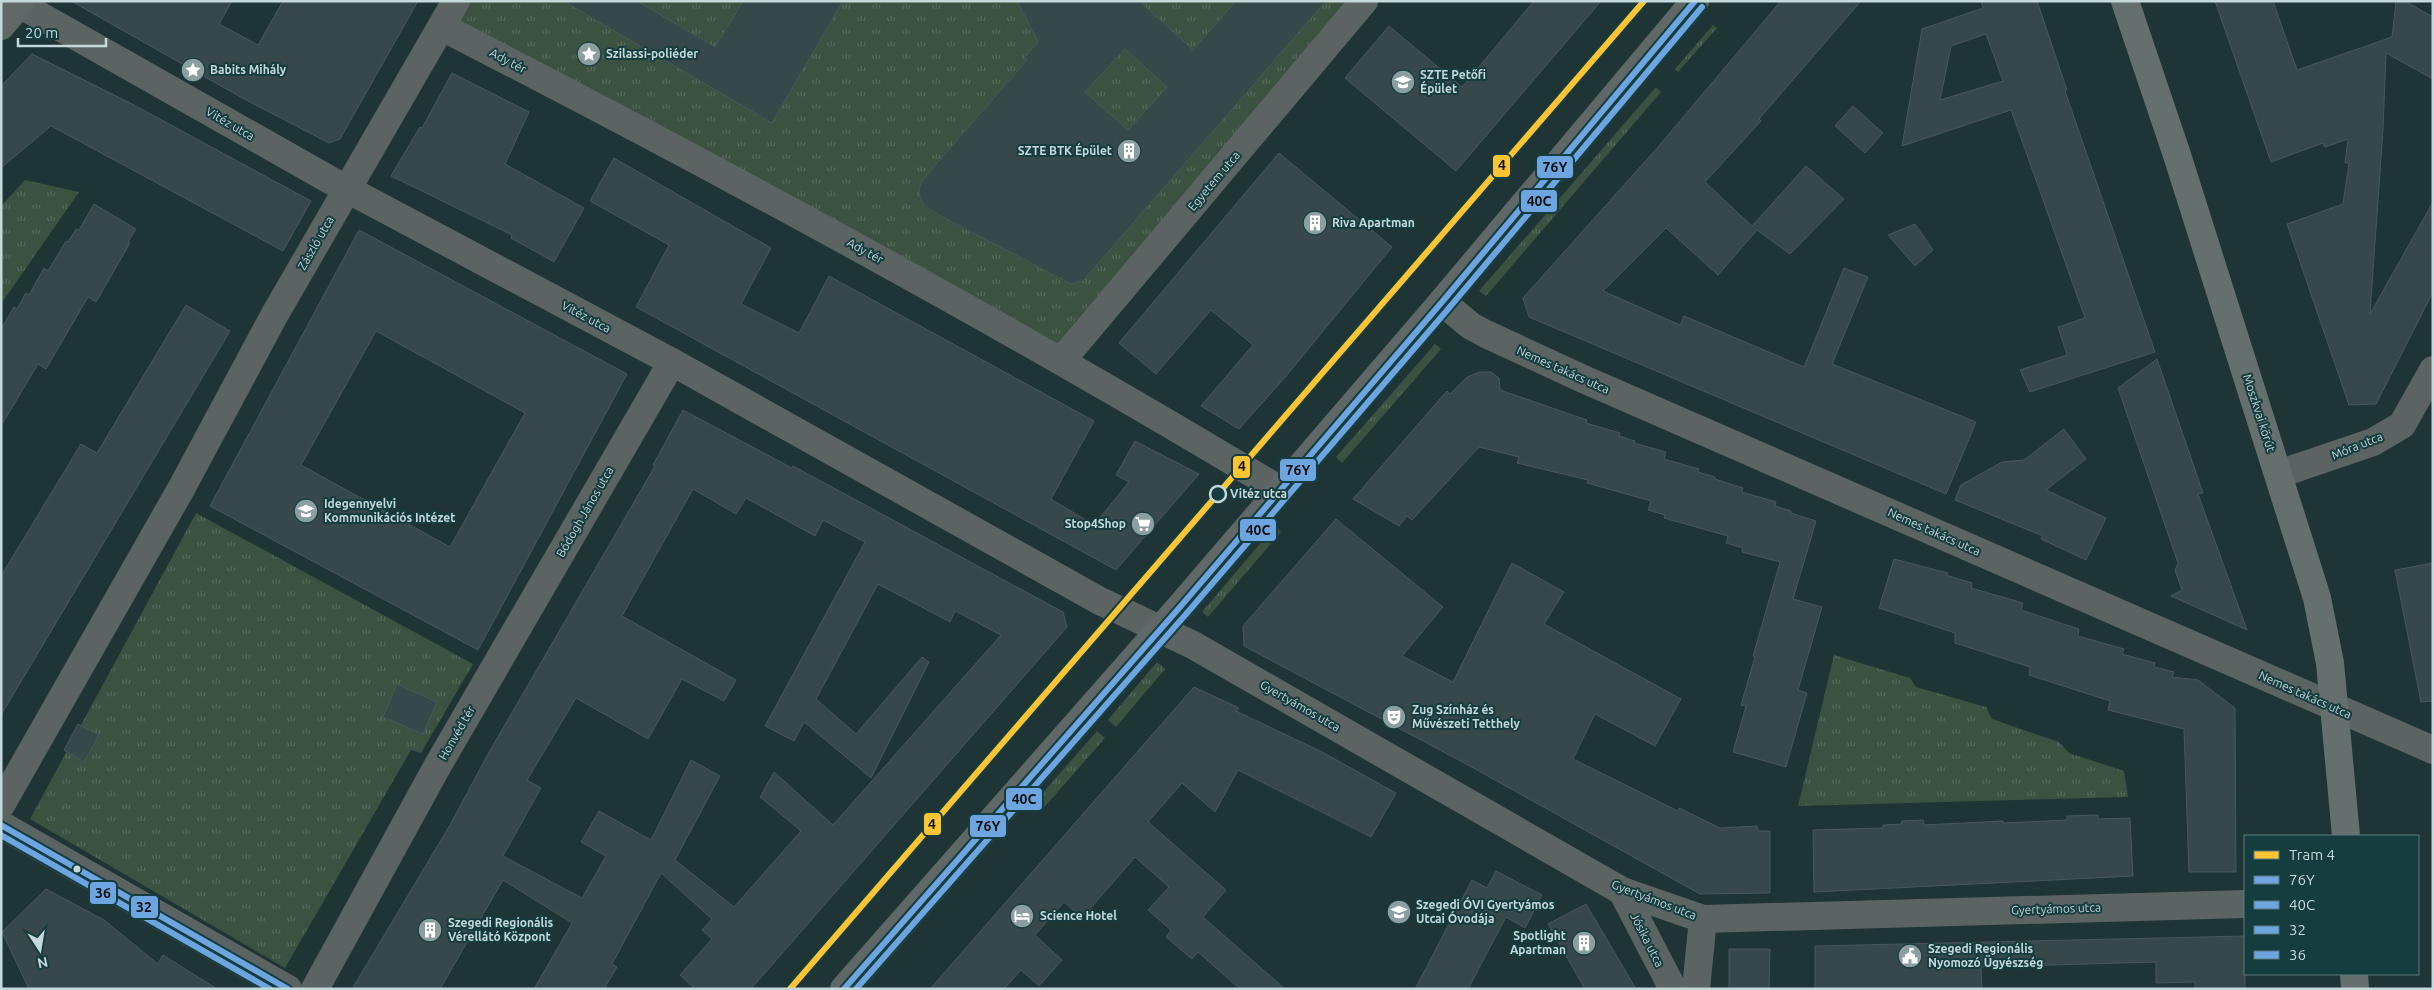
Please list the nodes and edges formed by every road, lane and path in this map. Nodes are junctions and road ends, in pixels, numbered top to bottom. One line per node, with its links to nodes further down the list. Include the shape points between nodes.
1 (456, 1): 7 (street, Zászló utca)
2 (1364, 1): 10 (street, Egyetem utca)
3 (1695, 1): 9 (street)
4 (2125, 1): 13 (main road, Moszkvai körút)
5 (19, 2): 6 (street); 8 (street, Vitéz utca)
6 (1, 26)
7 (442, 27): 8 (street, Zászló utca); 10 (street, Ady tér, via 777,202)
8 (347, 189): 11 (street, Vitéz utca); 19 (street, Zászló utca)
9 (1442, 302): 14 (street); 17 (street, Nemes takács utca, via 1478,330 1581,378)
10 (1062, 360): 14 (street, Ady tér)
11 (672, 362): 15 (street, Vitéz utca, via 1100,601); 16 (street, Bódogh János utca)
12 (2433, 370): 13 (street, Móra utca, via 2402,425 2373,442)
13 (2279, 474): 17 (main road, Moszkvai körút, via 2317,598)
14 (1280, 490): 15 (street)
15 (1160, 630): 22 (street, Gyertyámos utca, via 1217,659); 28 (street)
16 (498, 661): 27 (street, Honvéd tér)
17 (2335, 708): 18 (street, Nemes takács utca); 21 (main road, Moszkvai körút)
18 (2433, 750)
19 (1, 806)
20 (1, 825): 26 (street)
21 (2346, 835)
22 (1622, 890): 24 (street, Gyertyámos utca); 29 (street, Jósika utca)
23 (2244, 904): 24 (street, Gyertyámos utca)
24 (1702, 919): 30 (street)
25 (2354, 975): 31 (main road)
26 (288, 989)
27 (315, 989)
28 (844, 989)
29 (1673, 989)
30 (1696, 989)
31 (2355, 989)

